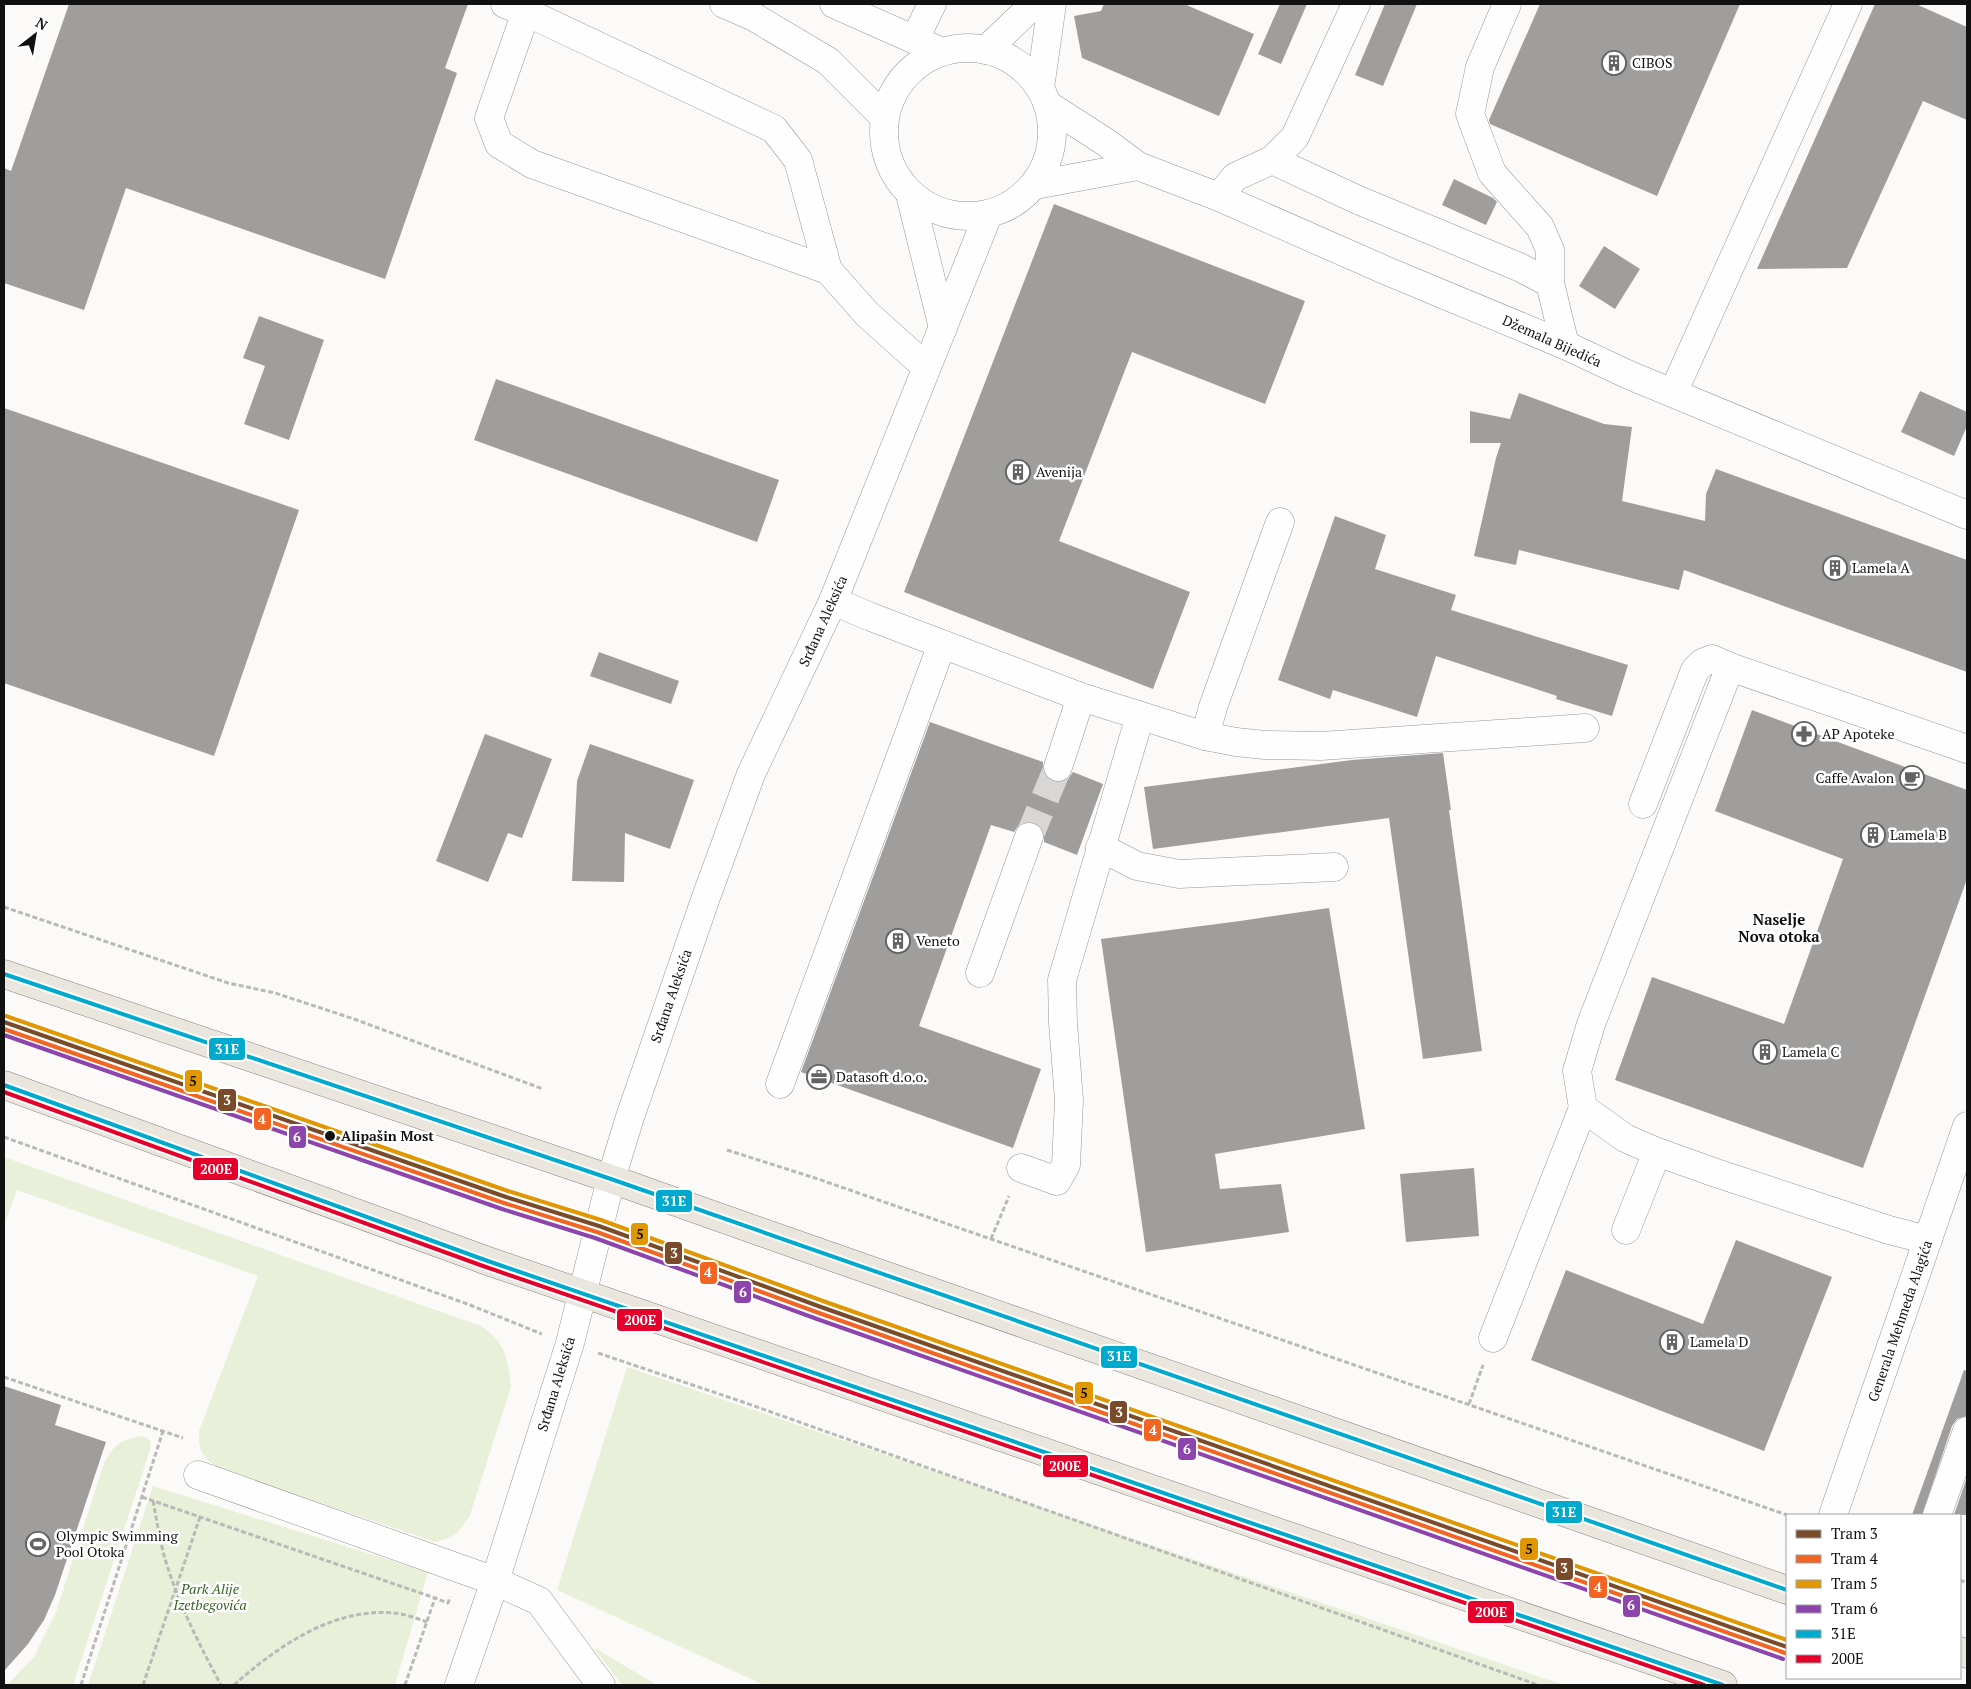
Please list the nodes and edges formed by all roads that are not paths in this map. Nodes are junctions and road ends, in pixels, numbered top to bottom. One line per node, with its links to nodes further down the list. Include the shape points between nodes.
1 (724, 4): 14 (street, via 754,17 828,61)
2 (834, 4): 10 (street)
3 (932, 4): 10 (street)
4 (1034, 4): 11 (street)
5 (1052, 4): 13 (street)
6 (1356, 4): 15 (street, via 1295,137)
7 (1507, 4): 22 (street, via 1480,67 1470,114 1492,173 1540,227 1550,250)
8 (1848, 4): 26 (street)
9 (520, 7): 21 (street, via 774,129 798,160); 21 (street, via 489,118 499,144 532,164)
10 (915, 39): 12 (street)
11 (986, 50): 12 (street, via 964,48); 13 (street, via 1007,57 1026,70)
12 (942, 52): 14 (street, via 921,61 904,76 891,95)
13 (1044, 96): 16 (street, Džemala Bijedića); 17 (street, via 1052,123 1053,142)
14 (884, 117): 18 (street, via 884,145 892,172)
15 (1272, 160): 19 (street, via 1235,177); 22 (street)
16 (1138, 166): 17 (street); 19 (street, Džemala Bijedića)
17 (1035, 185): 20 (street, via 1014,204)
18 (910, 194): 20 (street, via 933,210 960,217); 23 (street)
19 (1219, 197): 24 (street, Džemala Bijedića)
20 (988, 215): 23 (street, Srđana Aleksića)
21 (828, 270): 25 (street, via 867,314)
22 (1550, 283): 24 (street)
23 (943, 328): 25 (street, Srđana Aleksića)
24 (1565, 345): 26 (street, Džemala Bijedića)
25 (926, 367): 29 (street, Srđana Aleksića)
26 (1673, 393): 27 (street, Džemala Bijedića)
27 (1967, 514)
28 (1280, 522): 35 (street)
29 (833, 601): 30 (street); 50 (street, Srđana Aleksića, via 751,774 645,1072)
30 (942, 644): 32 (street); 44 (street)
31 (1730, 667): 36 (street); 38 (street, via 1712,659 1695,670); 46 (street, via 1591,1024 1577,1071)
32 (1082, 697): 33 (street); 37 (street)
33 (1140, 716): 35 (street); 40 (street)
34 (1585, 728): 35 (street, via 1320,746 1265,746)
35 (1205, 736)
36 (1967, 749)
37 (1058, 767)
38 (1643, 804)
39 (1029, 837): 42 (street)
40 (1100, 847): 41 (street, via 1137,866 1179,874); 49 (street, via 1062,980 1069,1100 1066,1165 1056,1181)
41 (1334, 868)
42 (980, 973)
43 (4, 974): 50 (main road)
44 (780, 1084)
45 (4, 1085): 53 (main road)
46 (1584, 1108): 48 (street, via 1625,1138); 54 (street)
47 (1967, 1126): 52 (street, Generala Mehmeda Alagića)
48 (1657, 1152): 51 (street); 52 (street, via 1889,1230)
49 (1021, 1168)
50 (611, 1179): 53 (street, Srđana Aleksića); 60 (main road)
51 (1626, 1230)
52 (1928, 1240): 57 (street, Generala Mehmeda Alagića)
53 (582, 1293): 59 (street, Srđana Aleksića, via 570,1344); 63 (main road)
54 (1493, 1338)
55 (1967, 1431): 58 (street)
56 (198, 1474): 59 (street)
57 (1833, 1514)
58 (1937, 1514)
59 (495, 1581): 61 (street, Srđana Aleksića); 62 (street, via 538,1601)
60 (1786, 1590)
61 (459, 1685)
62 (601, 1685)
63 (1723, 1685)

